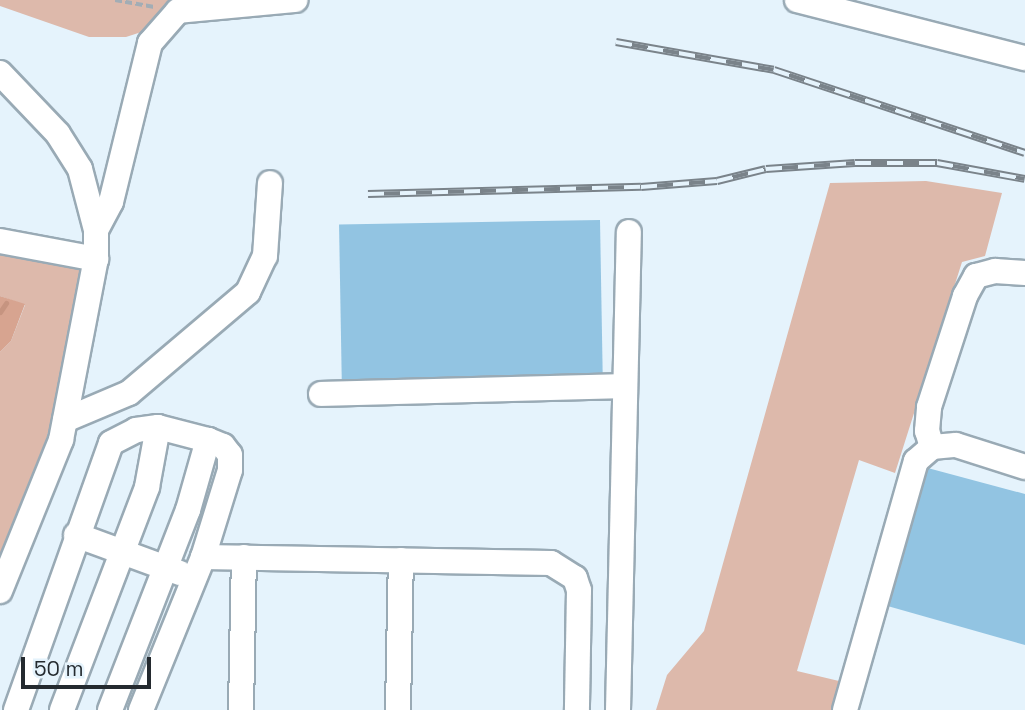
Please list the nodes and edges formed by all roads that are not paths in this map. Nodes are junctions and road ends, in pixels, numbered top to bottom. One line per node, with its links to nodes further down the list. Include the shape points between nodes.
1 (295, 0): 6 (street, via 178,11 150,43 111,202)
2 (797, 0): 3 (street)
3 (1025, 58)
4 (0, 73): 6 (street, via 58,134 80,169)
5 (270, 183): 13 (street, via 265,256 248,292 129,393)
6 (96, 230): 9 (street)
7 (629, 233): 11 (street)
8 (0, 241): 9 (street)
9 (96, 259): 13 (street)
10 (1025, 273): 16 (street, via 995,271 976,276 965,296 929,407 927,431)
11 (625, 386): 12 (street); 32 (street)
12 (321, 394)
13 (65, 420): 24 (street)
14 (159, 427): 15 (street); 18 (street, via 136,430 111,443); 19 (street, via 147,487)
15 (208, 440): 22 (street); 23 (street, via 230,455 230,470)
16 (932, 447): 17 (street, via 956,446); 33 (street, via 916,461)
17 (1025, 467)
18 (76, 535): 19 (street); 25 (street)
19 (123, 552): 22 (street); 26 (street)
20 (244, 557): 21 (street); 23 (street); 29 (street)
21 (401, 561): 30 (street); 31 (street, via 551,563 575,578 579,590)
22 (166, 567): 23 (street); 27 (street)
23 (199, 567): 28 (street)
24 (0, 591)
25 (16, 710)
26 (62, 710)
27 (110, 710)
28 (141, 710)
29 (241, 710)
30 (398, 710)
31 (577, 710)
32 (618, 710)
33 (845, 710)

